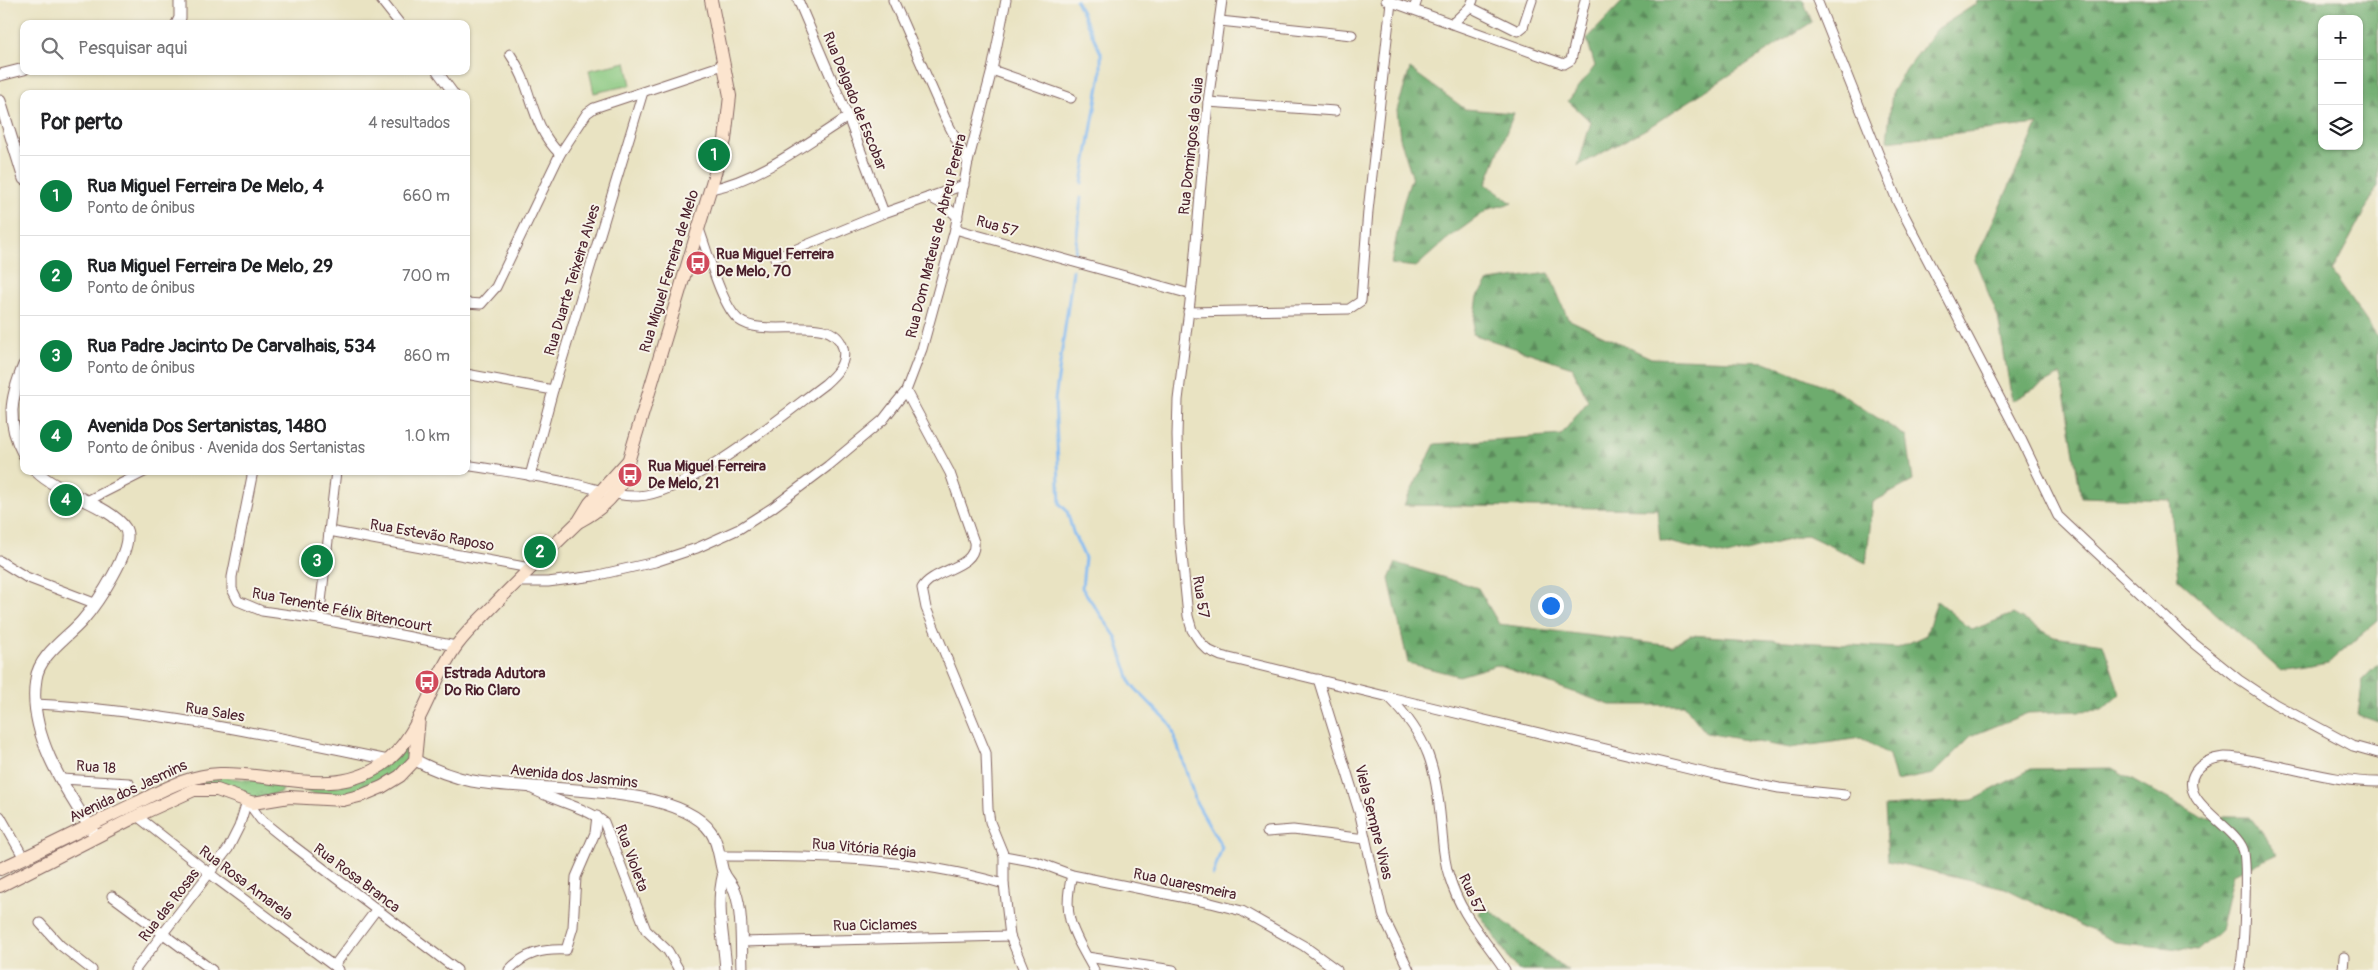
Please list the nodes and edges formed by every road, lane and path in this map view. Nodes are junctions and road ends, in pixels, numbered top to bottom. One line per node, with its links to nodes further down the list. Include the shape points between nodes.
1 (180, 0): 15 (street)
2 (381, 0): 16 (street)
3 (712, 0): 21 (main road, Rua Miguel Ferreira de Melo)
4 (798, 0): 32 (street, Rua Delgado de Escobar)
5 (894, 0): 35 (street, via 945,118)
6 (1222, 0): 17 (street, Rua Domingos da Guia)
7 (1417, 0): 14 (street)
8 (1532, 0): 13 (street, via 1523,27 1518,31)
9 (1585, 0): 18 (street, via 1571,60 1564,64)
10 (1817, 0): 74 (street, via 1898,203 2058,516 2192,642 2239,680 2274,704 2353,746)
11 (1005, 1): 23 (street, Rua Dom Mateus de Abreu Pereira)
12 (1389, 1): 14 (street); 46 (street, via 1361,301 1349,309)
13 (1471, 4): 18 (street)
14 (1414, 9): 18 (street)
15 (179, 20)
16 (397, 20)
17 (1220, 21): 19 (street); 30 (street, Rua Domingos da Guia)
18 (1452, 24)
19 (1352, 35)
20 (510, 54): 33 (street, via 527,86 542,133)
21 (723, 65): 27 (street); 37 (main road, Rua Miguel Ferreira de Melo, via 730,109)
22 (20, 70): 24 (street)
23 (992, 70): 28 (street); 35 (street, Rua Dom Mateus de Abreu Pereira)
24 (0, 75)
25 (440, 75): 26 (street)
26 (451, 90)
27 (643, 92): 33 (street, via 587,113); 49 (street, Rua Duarte Teixeira Alves)
28 (1071, 98)
29 (0, 101): 34 (street)
30 (1208, 102): 31 (street); 44 (street, Rua Domingos da Guia)
31 (1336, 111)
32 (848, 117): 37 (street, via 752,176); 39 (street, Rua Delgado de Escobar)
33 (560, 154): 45 (street, via 496,288 481,304)
34 (20, 161)
35 (968, 162): 36 (street, Rua Dom Mateus de Abreu Pereira)
36 (964, 185): 38 (street); 40 (street, Rua Dom Mateus de Abreu Pereira)
37 (711, 189): 41 (main road, Rua Miguel Ferreira de Melo)
38 (929, 197): 39 (street); 40 (street)
39 (884, 213): 43 (street)
40 (958, 217): 42 (street, Rua Dom Mateus de Abreu Pereira)
41 (699, 229): 52 (main road, Rua Miguel Ferreira de Melo); 60 (street, via 724,297 738,319 761,327 824,330 840,341 843,349 841,365 825,384 709,466 658,492 640,496)
42 (955, 229): 44 (street, Rua 57); 50 (street, Rua Dom Mateus de Abreu Pereira, via 922,349)
43 (774, 258)
44 (1190, 294): 46 (street, Rua 57)
45 (470, 303)
46 (1188, 312): 70 (street, Rua 57, via 1177,434 1179,525 1192,630 1208,650 1221,656)
47 (470, 375): 49 (street)
48 (20, 376): 51 (street, via 11,411 12,426)
49 (553, 390): 58 (street, Rua Duarte Teixeira Alves)
50 (906, 391): 66 (street, Rua Dom Mateus de Abreu Pereira, via 882,420 847,450 772,508 739,529 697,548 646,564 571,580); 92 (street, via 950,473 974,542 972,556 929,580 922,592 986,753 990,822)
51 (20, 445)
52 (627, 462): 59 (main road, Rua Miguel Ferreira de Melo); 60 (main road, Rua Miguel Ferreira de Melo)
53 (470, 466): 58 (street)
54 (41, 475): 61 (street)
55 (138, 475): 61 (street)
56 (252, 475): 68 (street, Rua Tenente Félix Bitencourt, via 232,577 234,596 246,606 262,611)
57 (336, 475): 63 (street)
58 (530, 476): 59 (street)
59 (602, 489): 60 (street); 62 (main road, Rua Miguel Ferreira de Melo)
60 (616, 494): 62 (main road, Rua Miguel Ferreira de Melo, via 598,511)
61 (85, 502): 67 (street, via 111,515 128,532 125,551)
62 (579, 521): 65 (main road, Rua Miguel Ferreira de Melo)
63 (329, 531): 65 (street, Rua Estevão Raposo); 68 (street)
64 (0, 561): 67 (street, via 43,585)
65 (530, 568): 66 (main road, Rua Miguel Ferreira de Melo)
66 (517, 582): 69 (main road, Rua Miguel Ferreira de Melo)
67 (94, 603): 72 (street, via 79,624 42,662 36,677)
68 (319, 619): 69 (street, Rua Tenente Félix Bitencourt)
69 (456, 646): 73 (main road, Rua Miguel Ferreira de Melo, via 443,665)
70 (1318, 679): 71 (street, Rua 57); 90 (street, Viela Sempre Vivas)
71 (1389, 697): 82 (street, via 1724,777 1779,788); 122 (street, Rua 57, via 1416,729 1431,758 1444,855 1459,902 1478,935)
72 (35, 704): 75 (street, Rua Sales, via 132,713 227,727); 77 (street, via 40,731)
73 (419, 718): 75 (main road, Avenida dos Jasmins); 76 (main road)
74 (2378, 753)
75 (389, 760): 78 (main road, Avenida dos Jasmins, via 368,773 345,780)
76 (416, 760): 81 (street, Avenida dos Jasmins, via 446,775); 83 (main road, Avenida dos Jasmins, via 400,776 363,795 343,800)
77 (62, 779): 80 (street, Rua 18); 88 (street)
78 (292, 781): 83 (main road); 88 (main road, Avenida dos Jasmins, via 201,775 183,781)
79 (2378, 782): 123 (street, via 2346,780 2239,758 2212,759 2198,768 2192,777 2192,792 2239,841 2246,859)
80 (129, 783)
81 (532, 789): 87 (street, Rua Violeta); 91 (street, Avenida dos Jasmins, via 618,794 667,804 686,811 710,831)
82 (1845, 795)
83 (288, 797): 84 (main road, Avenida dos Jasmins)
84 (247, 801): 86 (main road, Avenida dos Jasmins, via 202,788); 96 (street, Rua das Rosas, via 228,849); 101 (street, Rua Rosa Branca, via 261,820)
85 (0, 816): 93 (street)
86 (137, 816): 88 (main road, Avenida dos Jasmins); 96 (street, Rua Rosa Amarela)
87 (596, 816): 113 (street, via 595,833 576,877 574,927 566,950 532,954 519,959); 114 (street, Rua Violeta, via 609,832 646,930 668,951)
88 (93, 831): 93 (main road, Avenida dos Jasmins); 99 (main road, Avenida dos Jasmins)
89 (1267, 832): 90 (street, via 1293,830)
90 (1366, 839): 121 (street, Viela Sempre Vivas, via 1383,916)
91 (721, 856): 95 (street, Avenida dos Jasmins); 98 (street, Rua Vitória Régia, via 852,859 950,870)
92 (1004, 856): 97 (street, Rua Quaresmeira, via 1037,862); 98 (street)
93 (24, 858): 94 (main road, Avenida dos Jasmins)
94 (0, 869)
95 (724, 873): 105 (street, Avenida dos Jasmins, via 735,892); 115 (street, Avenida dos Jasmins, via 719,906)
96 (210, 874): 103 (street, Rua das Rosas); 108 (street, Rua Rosa Amarela)
97 (1072, 875): 107 (street, via 1066,908 1073,932); 120 (street, Rua Quaresmeira, via 1242,911 1296,941)
98 (1004, 884): 104 (street)
99 (0, 886)
100 (112, 896): 103 (street)
101 (376, 910): 108 (street); 112 (street, Rua Rosa Branca)
102 (40, 923): 109 (street, via 60,945)
103 (163, 935): 110 (street, Rua das Rosas); 111 (street)
104 (1010, 936): 105 (street, Rua Ciclames); 117 (street)
105 (742, 942): 116 (street, Avenida dos Jasmins)
106 (2344, 957): 124 (street)
107 (1087, 958): 118 (street); 119 (street)
108 (336, 968)
109 (92, 970)
110 (135, 970)
111 (212, 970)
112 (457, 970)
113 (509, 970)
114 (679, 970)
115 (726, 970)
116 (742, 970)
117 (1024, 970)
118 (1094, 970)
119 (1173, 970)
120 (1337, 970)
121 (1409, 970)
122 (1505, 970)
123 (2240, 970)
124 (2344, 970)

